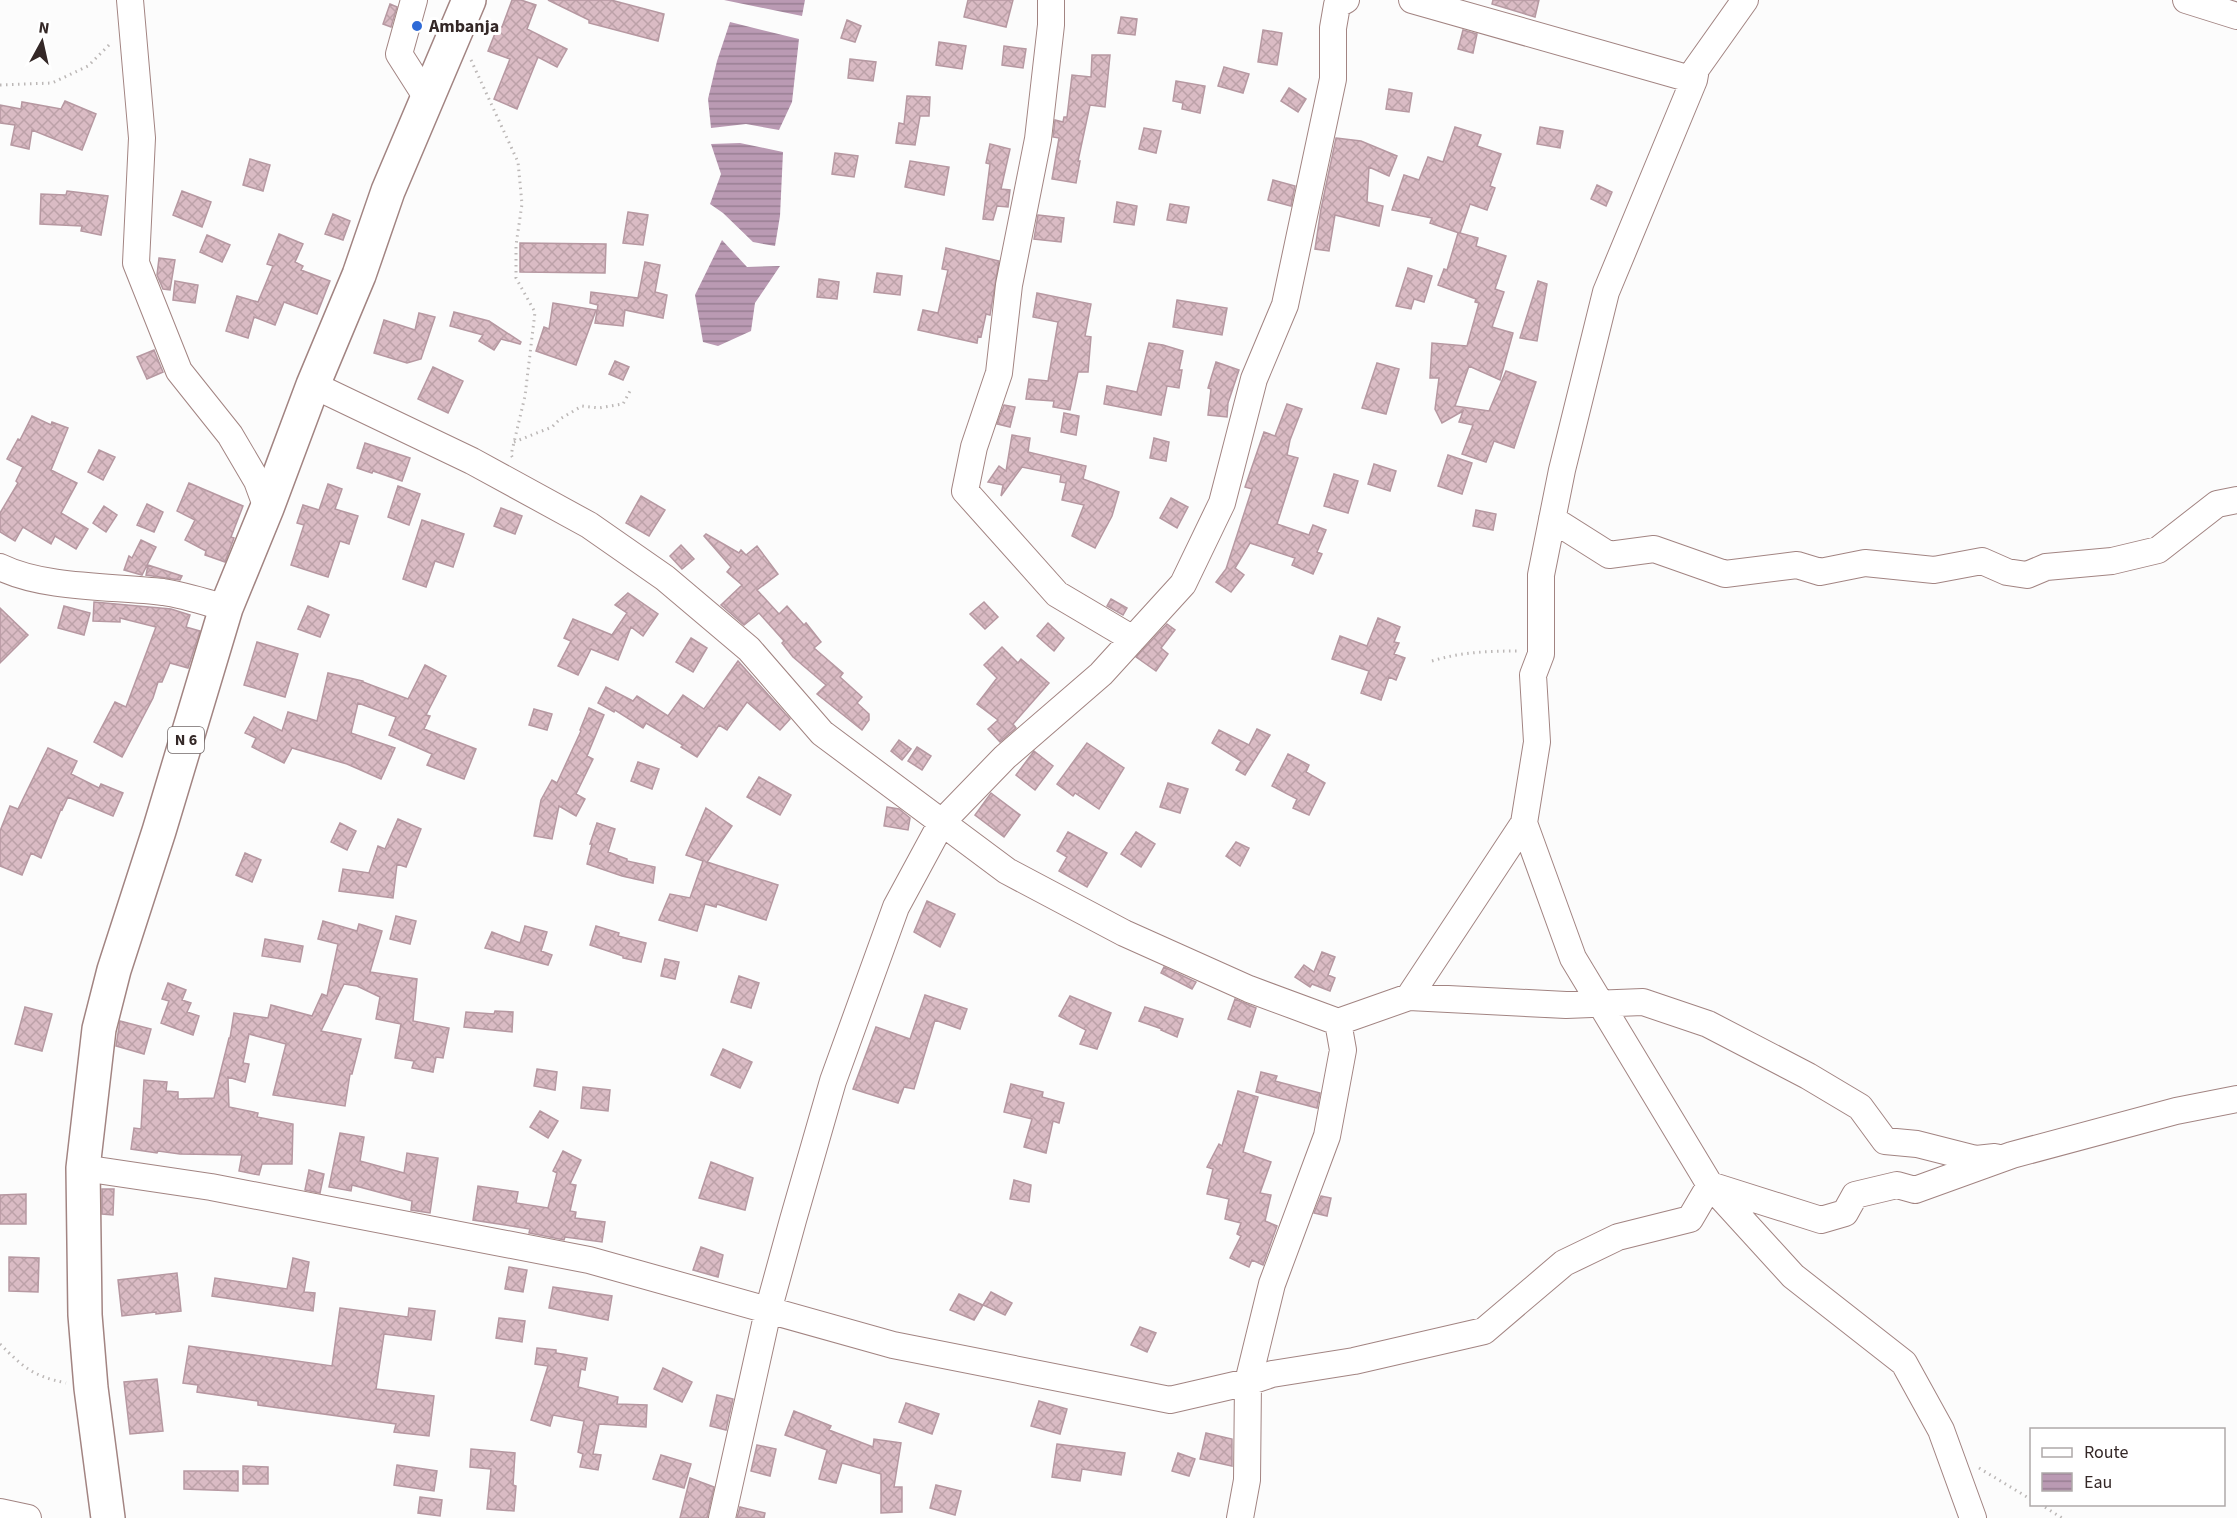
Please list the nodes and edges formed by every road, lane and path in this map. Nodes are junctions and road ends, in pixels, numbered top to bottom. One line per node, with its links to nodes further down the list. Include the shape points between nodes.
1 (414, 0): 12 (street, via 399,54)
2 (1051, 0): 22 (street, via 1038,139 1009,285 999,373 974,447 965,491 1057,594)
3 (1346, 0): 22 (street, via 1337,5 1333,79 1285,305 1254,379 1222,503 1183,584)
4 (1412, 0): 10 (street)
5 (1745, 0): 10 (street, via 1696,69)
6 (2186, 0): 9 (street)
7 (131, 11): 11 (path, via 88,66 52,82); 18 (street, via 142,138 136,263 179,371 230,435)
8 (464, 14): 12 (main road, N 6); 15 (path, via 479,82 518,162 522,204 516,278 535,319 525,396)
9 (2237, 16)
10 (1695, 80): 19 (street, via 1606,292)
11 (0, 85)
12 (427, 98): 13 (main road, N 6)
13 (313, 385): 18 (main road, N 6); 25 (street, via 472,461 589,525 655,571 748,649 822,733)
14 (631, 389): 15 (path, via 623,404 582,406 552,427)
15 (514, 442): 16 (path, via 511,455)
16 (517, 464)
17 (2237, 500): 19 (street, via 2217,504 2158,550 2112,561 2046,567 2027,575 2007,572 1982,561 1934,570 1865,563 1820,572 1797,565 1725,574 1654,549 1609,555)
18 (267, 508): 21 (main road, N 6)
19 (1552, 519): 23 (street, via 1541,575)
20 (0, 567): 21 (street, via 16,575 166,593)
21 (226, 608): 32 (main road, N 6, via 99,1029)
22 (1133, 639): 25 (street, via 1101,674 1005,757)
23 (1541, 654): 24 (path, via 1479,651); 26 (street, via 1533,675 1537,742)
24 (1432, 661)
25 (942, 822): 29 (street, via 1007,871 1124,933 1249,989); 34 (street, via 897,907 833,1081)
26 (1524, 823): 27 (street); 28 (street, via 1573,958)
27 (1410, 997): 28 (street); 29 (street)
28 (1601, 1004): 31 (street, via 1643,1002 1708,1024 1860,1107 1885,1141 1917,1144 1976,1159); 33 (street)
29 (1338, 1022): 36 (street, via 1343,1050 1327,1136 1272,1284)
30 (2237, 1099): 31 (street, via 2176,1111)
31 (2012, 1155): 33 (street, via 1915,1191 1897,1185 1855,1195 1845,1213 1821,1220)
32 (83, 1168): 34 (street, via 211,1187 589,1260); 37 (main road, N 6, via 85,1315)
33 (1710, 1185): 36 (street, via 1690,1220 1618,1237 1564,1263 1484,1331); 38 (street, via 1793,1276 1904,1363)
34 (768, 1311): 36 (street, via 893,1345 1170,1400); 44 (street)
35 (0, 1344): 37 (path, via 23,1367 42,1378)
36 (1248, 1382): 45 (street, via 1247,1480)
37 (91, 1388): 43 (main road, N 6)
38 (1949, 1450): 39 (path); 46 (street)
39 (2030, 1499)
40 (2043, 1506): 47 (path)
41 (0, 1512): 42 (street)
42 (28, 1518)
43 (108, 1518)
44 (722, 1518)
45 (1240, 1518)
46 (1973, 1518)
47 (2062, 1518)

